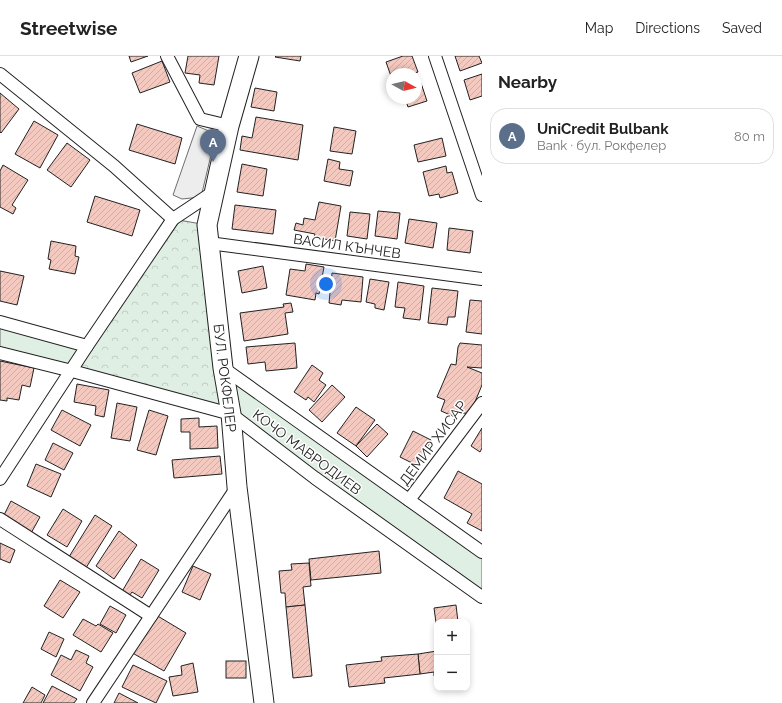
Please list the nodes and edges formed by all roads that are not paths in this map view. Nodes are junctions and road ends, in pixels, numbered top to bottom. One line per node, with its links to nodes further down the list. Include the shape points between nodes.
1 (167, 56): 5 (street, via 200,119)
2 (249, 56): 5 (main road, БУЛ. РОКФЕЛЕР)
3 (435, 56): 7 (street)
4 (0, 74): 8 (street, via 114,166)
5 (229, 126): 6 (main road, БУЛ. РОКФЕЛЕР)
6 (215, 191): 8 (street); 9 (main road, БУЛ. РОКФЕЛЕР, via 208,225)
7 (482, 195)
8 (173, 219): 12 (street)
9 (209, 242): 10 (street, ВАСИЛ КЪНЧЕВ); 14 (main road, БУЛ. РОКФЕЛЕР)
10 (482, 279)
11 (0, 322): 12 (street)
12 (87, 346): 15 (street)
13 (0, 353): 15 (street, КОЧО МАВРОДИЕВ)
14 (223, 368): 17 (main road, БУЛ. РОКФЕЛЕР); 20 (street, КОЧО МАВРОДИЕВ)
15 (72, 370): 17 (street, КОЧО МАВРОДИЕВ); 18 (street)
16 (482, 403): 20 (street, ДЕМИР ХИСАР)
17 (231, 414): 19 (main road, БУЛ. РОКФЕЛЕР); 23 (street, КОЧО МАВРОДИЕВ, via 315,478)
18 (0, 479)
19 (238, 487): 24 (street); 26 (main road, БУЛ. РОКФЕЛЕР)
20 (409, 500): 22 (street, КОЧО МАВРОДИЕВ)
21 (0, 519): 24 (street)
22 (482, 552)
23 (482, 597)
24 (151, 616): 25 (street)
25 (93, 703)
26 (264, 703)

